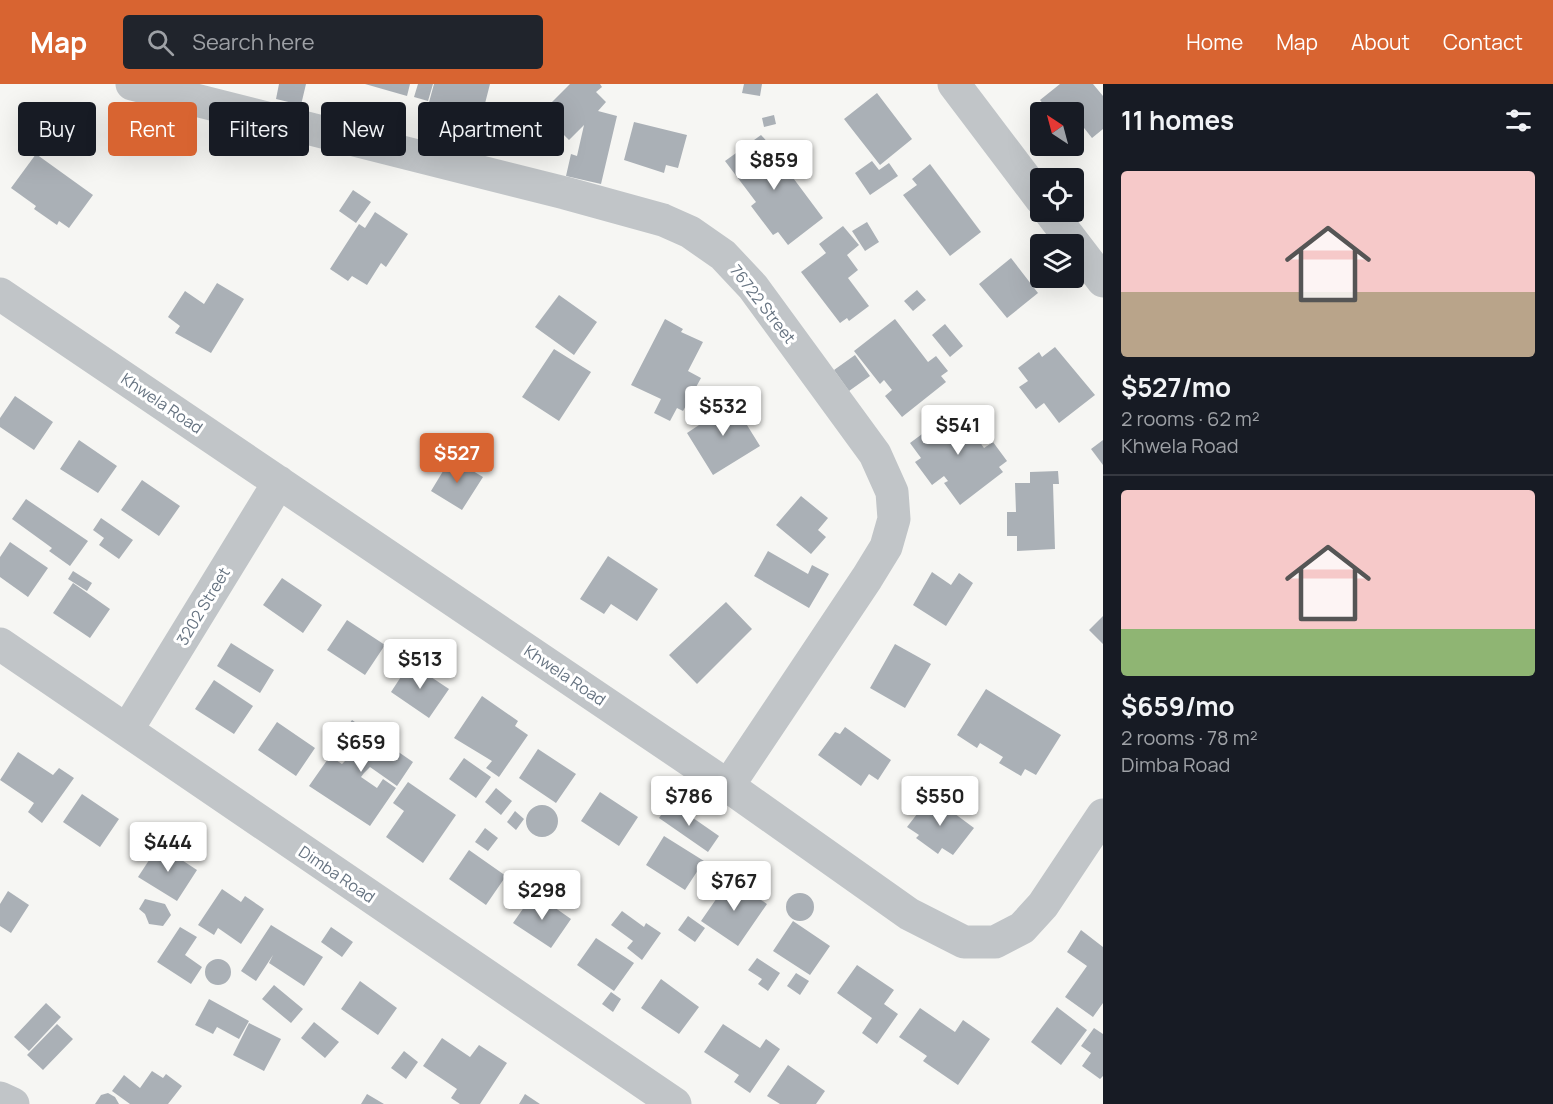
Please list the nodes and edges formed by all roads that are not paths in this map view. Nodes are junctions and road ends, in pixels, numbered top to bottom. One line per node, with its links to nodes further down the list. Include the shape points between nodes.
1 (132, 84): 10 (street, 76722 Street, via 663,220 690,232 723,255 753,287 875,454 892,492 894,519 886,547 867,578)
2 (954, 84): 3 (street)
3 (1030, 184)
4 (1058, 222): 5 (street)
5 (1103, 281)
6 (0, 294): 7 (street, Khwela Road)
7 (279, 482): 9 (street, 3202 Street); 10 (street, Khwela Road)
8 (0, 644): 9 (street, Dimba Road)
9 (127, 730): 14 (street, Dimba Road)
10 (728, 786): 11 (street, Khwela Road, via 909,914 964,942 994,942 1022,928 1043,905)
11 (1103, 815)
12 (0, 1098): 13 (street)
13 (13, 1104)
14 (675, 1104)

